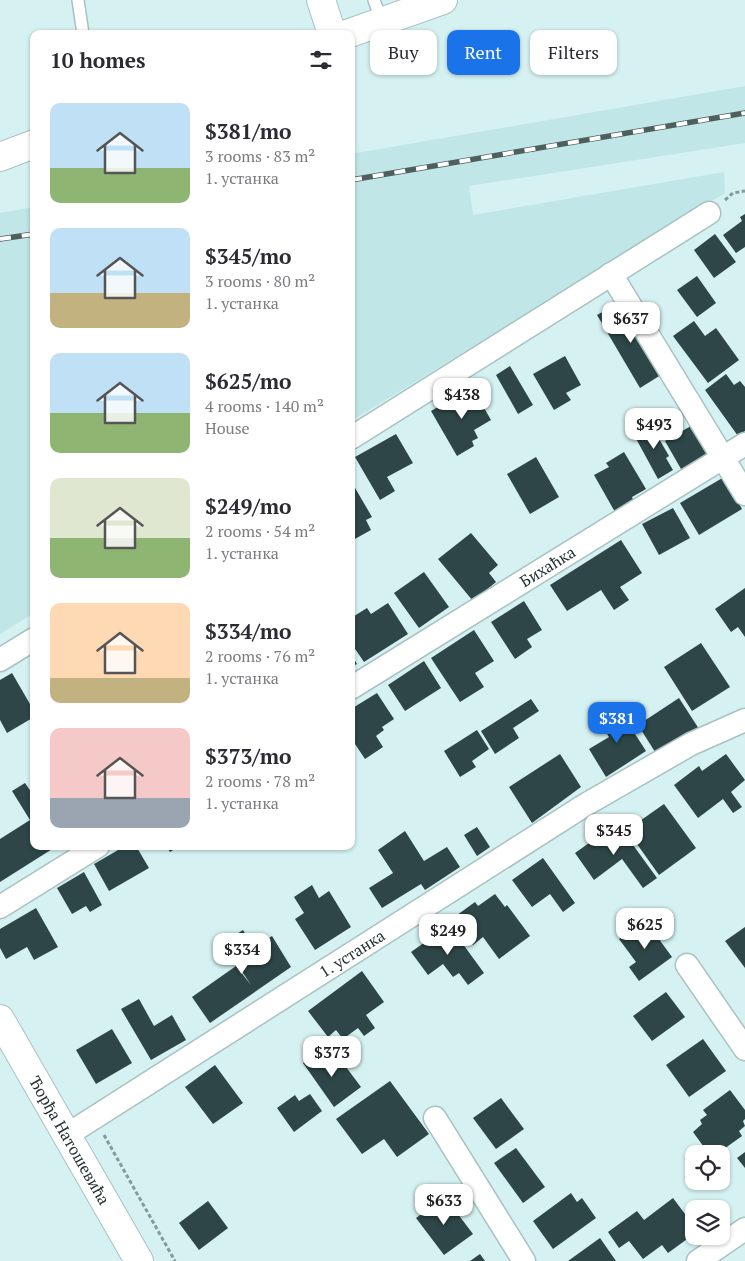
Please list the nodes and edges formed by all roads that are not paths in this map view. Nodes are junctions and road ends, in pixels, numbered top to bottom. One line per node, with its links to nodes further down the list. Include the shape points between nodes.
1 (78, 0): 5 (lane)
2 (321, 0): 6 (street)
3 (443, 0): 4 (street)
4 (378, 11): 7 (street)
5 (82, 30)
6 (331, 30)
7 (353, 30)
8 (30, 146): 9 (street)
9 (0, 157)
10 (709, 213): 11 (street)
11 (611, 274): 12 (street); 14 (street)
12 (355, 435)
13 (745, 444): 14 (street, Бихаћка)
14 (722, 457): 15 (street); 18 (street, Бихаћка)
15 (745, 494)
16 (30, 641): 17 (street)
17 (0, 660)
18 (355, 686)
19 (745, 720): 26 (street, 1. устанка, via 691,744 584,805)
20 (92, 850): 21 (street)
21 (0, 907)
22 (687, 965): 24 (street)
23 (0, 1019): 26 (street, Ђорђа Натошевића)
24 (745, 1050)
25 (435, 1118): 30 (street)
26 (67, 1135): 29 (street, Ђорђа Натошевића)
27 (745, 1229): 28 (street)
28 (709, 1258)
29 (139, 1261)
30 (524, 1261)

